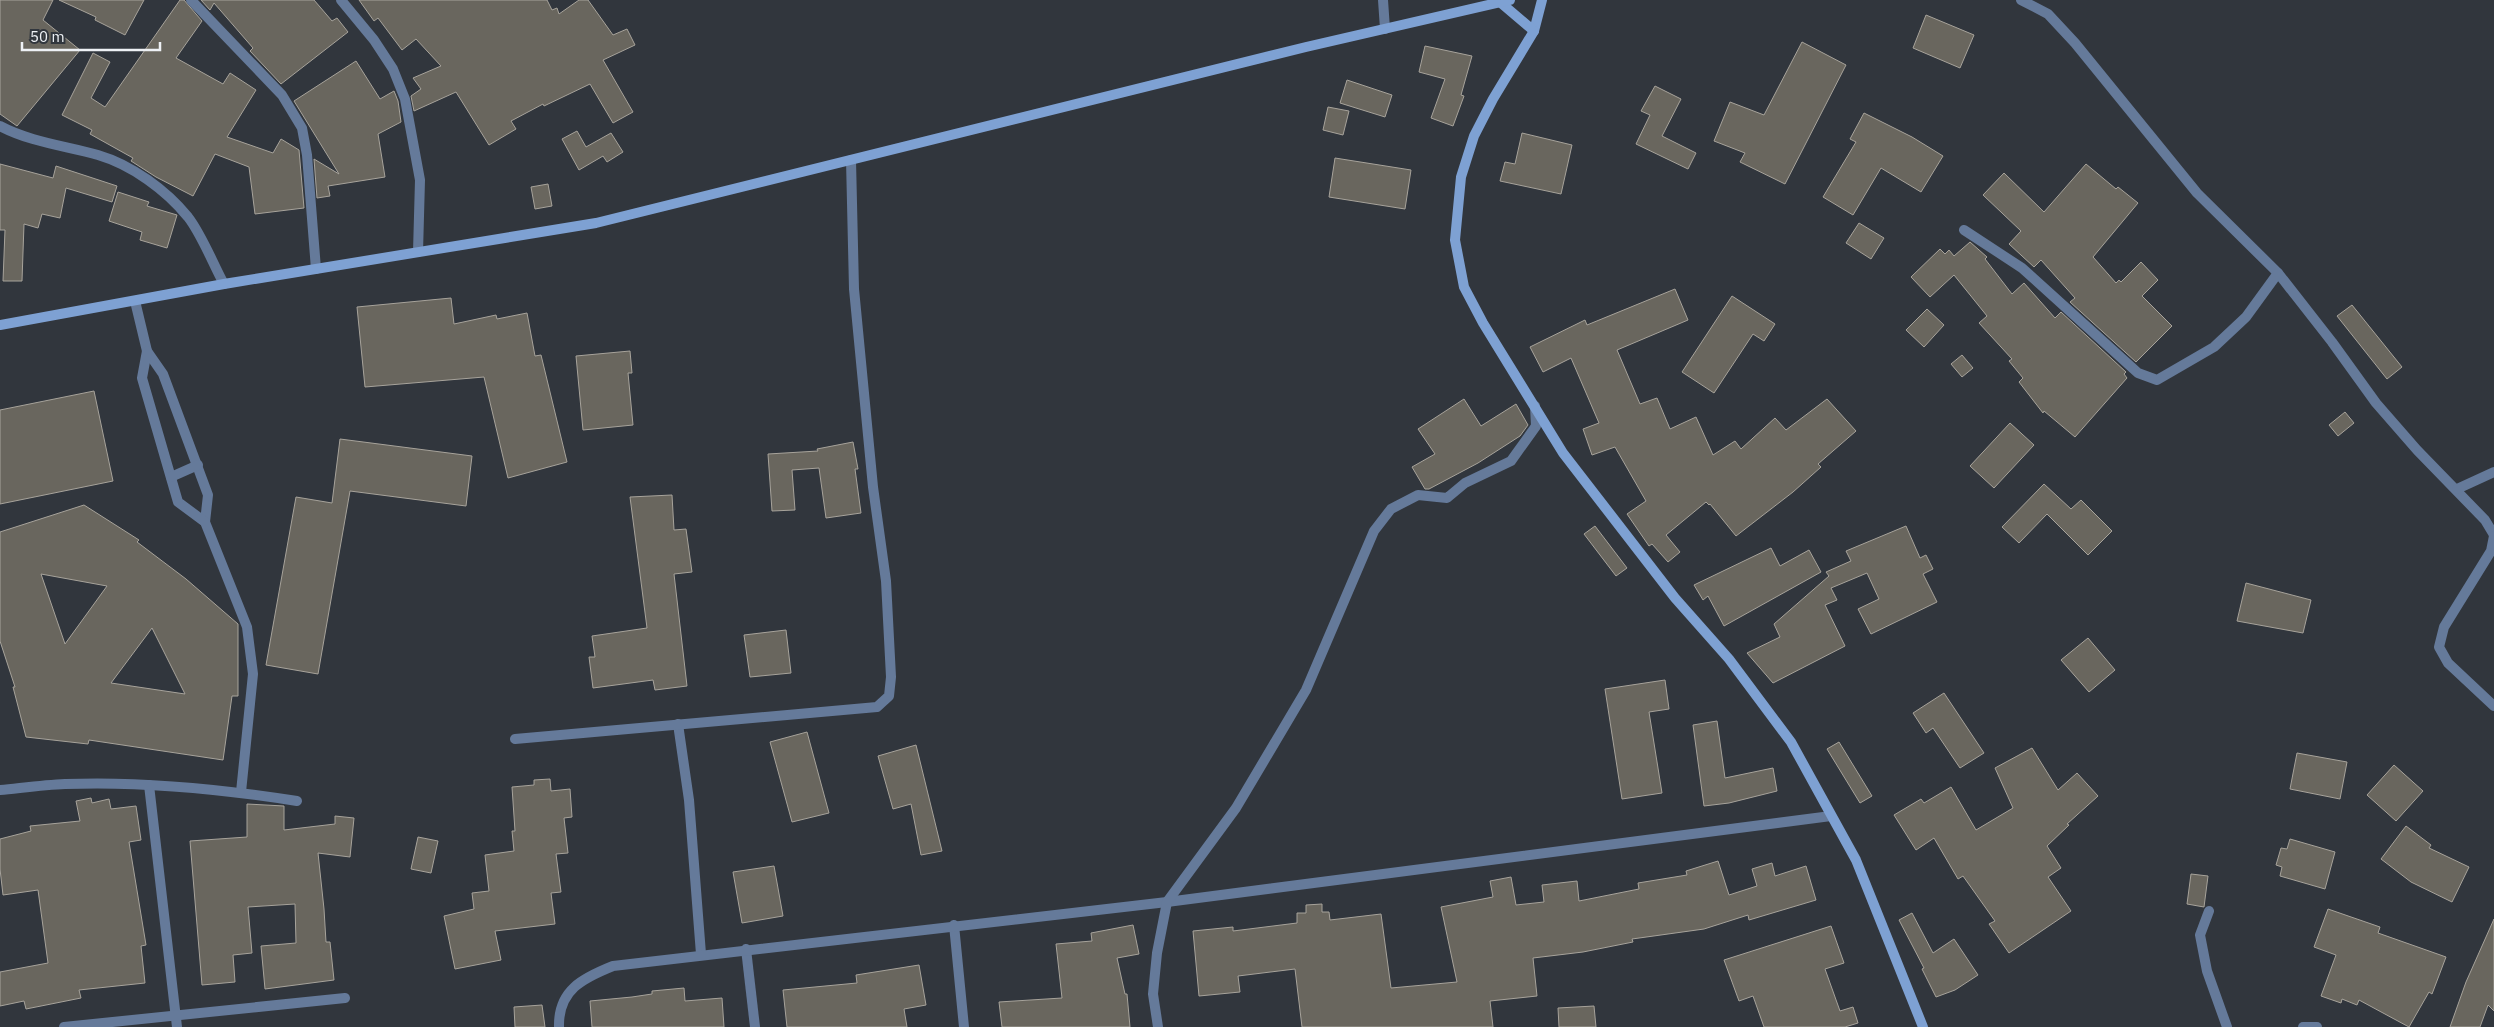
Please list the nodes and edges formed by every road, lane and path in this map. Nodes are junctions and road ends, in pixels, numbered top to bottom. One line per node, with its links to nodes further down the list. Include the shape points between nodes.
1 (191, 0): 13 (street, via 282,95 302,128)
2 (341, 0): 12 (street, via 393,69 405,99 420,180)
3 (1383, 0): 7 (street)
4 (1542, 0): 8 (street)
5 (2021, 0): 14 (street, via 2048,14 2197,193)
6 (1505, 1): 7 (street); 8 (street)
7 (1385, 29): 10 (street)
8 (1534, 31): 19 (street, via 1492,99 1474,136 1461,177 1455,240 1464,287)
9 (0, 126): 15 (street, via 56,146 100,156 137,173 164,193 189,218)
10 (851, 160): 12 (street, via 596,223); 28 (street, via 854,289 873,487 886,581 889,696 877,707)
11 (1964, 230): 14 (street, via 2022,268 2138,373 2157,380 2214,347 2246,317)
12 (418, 252): 13 (street)
13 (316, 269): 15 (street)
14 (2278, 273): 23 (street, via 2376,403)
15 (224, 284): 16 (street)
16 (135, 300): 17 (street); 18 (street)
17 (0, 325)
18 (147, 351): 20 (street, via 163,374); 22 (street, via 142,378)
19 (1535, 405): 34 (street, via 1563,453 1675,598 1729,659 1791,742); 35 (street, via 1536,426 1511,461 1465,483 1446,498 1418,495 1391,510 1374,531 1306,690 1236,808)
20 (198, 466): 22 (street); 24 (street, via 208,495)
21 (2494, 472): 23 (street)
22 (171, 477): 24 (street, via 178,502)
23 (2457, 489): 25 (street, via 2485,520)
24 (205, 522): 32 (street, via 247,627 252,649 253,674)
25 (2494, 536): 26 (street)
26 (2492, 552): 27 (street, via 2444,627 2439,647 2448,663)
27 (2494, 706)
28 (678, 724): 29 (street); 39 (street, via 689,800)
29 (515, 740)
30 (149, 785): 31 (street, via 65,784); 32 (street); 41 (street)
31 (0, 790)
32 (241, 792): 33 (street)
33 (297, 801)
34 (1831, 816): 35 (street); 48 (street, via 1856,860)
35 (1167, 902): 37 (street); 47 (street, via 1153,994)
36 (2208, 911): 49 (street, via 2200,935 2207,971)
37 (954, 925): 38 (street); 46 (street)
38 (746, 949): 39 (street); 45 (street)
39 (701, 954): 44 (street, via 613,966 588,976 567,993)
40 (345, 998): 41 (street)
41 (176, 1015): 42 (street); 43 (street)
42 (64, 1027)
43 (177, 1027)
44 (559, 1027)
45 (755, 1027)
46 (964, 1027)
47 (1158, 1027)
48 (1923, 1027)
49 (2227, 1027)
50 (2303, 1027): 51 (street)
51 (2317, 1027)

